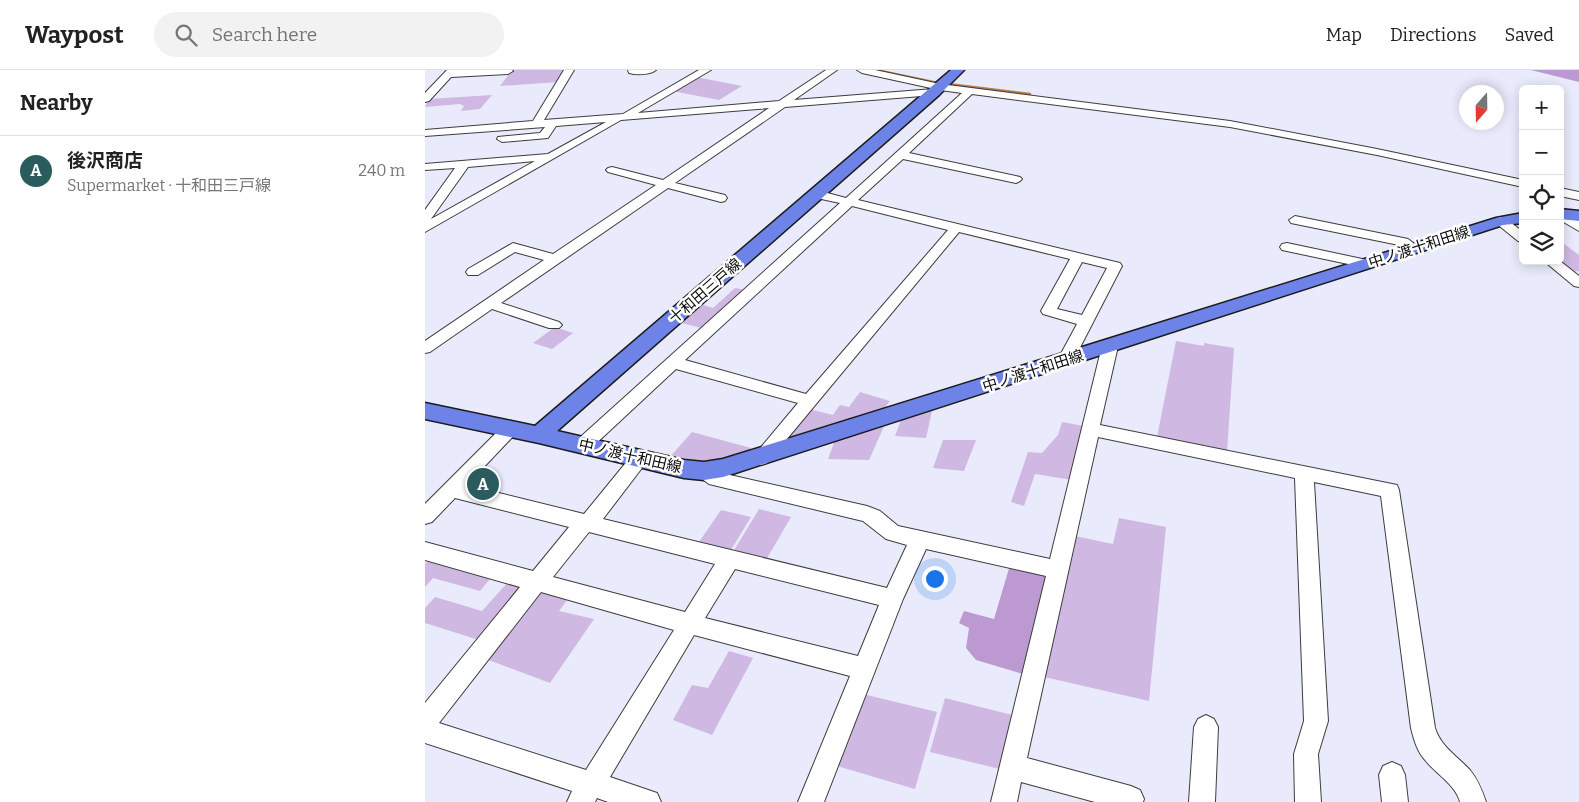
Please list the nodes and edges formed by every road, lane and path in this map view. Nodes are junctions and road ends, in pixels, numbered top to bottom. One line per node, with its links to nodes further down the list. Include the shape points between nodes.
1 (509, 70): 9 (street)
2 (569, 70): 17 (street)
3 (651, 70): 8 (street)
4 (707, 70): 15 (street)
5 (833, 70): 14 (street)
6 (862, 70): 11 (street)
7 (958, 70): 11 (main road, 十和田三戸線)
8 (632, 71)
9 (450, 72): 10 (street)
10 (430, 89): 13 (street)
11 (938, 89): 12 (street); 14 (street); 29 (main road, 十和田三戸線)
12 (971, 90): 20 (street); 26 (street, via 1230,124)
13 (425, 100)
14 (782, 104): 15 (street); 27 (street)
15 (622, 117): 16 (street); 21 (street)
16 (552, 123): 17 (street); 18 (street, via 544,136 485,140)
17 (537, 124): 18 (street)
18 (488, 128): 19 (street)
19 (425, 133)
20 (901, 155): 25 (street); 32 (street)
21 (551, 156): 22 (street); 42 (street)
22 (464, 164): 23 (street); 36 (street)
23 (425, 167)
24 (612, 170): 27 (street)
25 (1016, 179)
26 (1519, 183)
27 (665, 184): 31 (street); 47 (street)
28 (1564, 193): 30 (street)
29 (816, 194): 32 (street); 63 (main road, 十和田三戸線)
30 (1579, 196)
31 (721, 198)
32 (849, 202): 40 (street); 58 (street)
33 (1564, 214): 34 (main road)
34 (1579, 216)
35 (1564, 217): 41 (street)
36 (425, 219)
37 (1519, 219): 39 (main road, 中ノ渡十和田線)
38 (1295, 220): 45 (street, via 1403,242)
39 (1501, 221): 43 (street); 45 (main road, 中ノ渡十和田線)
40 (957, 227): 46 (street); 59 (street)
41 (1579, 227)
42 (425, 228)
43 (1519, 235)
44 (1287, 247): 48 (street)
45 (1413, 249): 48 (main road, 中ノ渡十和田線)
46 (1079, 256): 53 (street, via 1115,266); 53 (street, via 1047,311)
47 (554, 259): 50 (street, via 513,247); 52 (street)
48 (1367, 264): 55 (main road, 中ノ渡十和田線)
49 (1556, 265): 51 (street)
50 (473, 272)
51 (1579, 283)
52 (490, 304): 54 (street); 56 (street)
53 (1084, 321): 57 (street)
54 (554, 325)
55 (1110, 346): 57 (main road, 中ノ渡十和田線); 61 (street)
56 (425, 348)
57 (1065, 360): 65 (main road, 中ノ渡十和田線)
58 (675, 363): 59 (street); 64 (street)
59 (811, 401): 65 (street)
60 (425, 411): 62 (main road)
61 (1090, 428): 68 (street); 75 (street)
62 (511, 429): 63 (main road); 69 (street)
63 (539, 435): 64 (main road, 中ノ渡十和田線)
64 (583, 446): 66 (main road, 中ノ渡十和田線)
65 (761, 458): 67 (main road, 中ノ渡十和田線)
66 (639, 459): 67 (main road, 中ノ渡十和田線); 71 (street)
67 (704, 471): 72 (street, via 716,479 867,514 893,534)
68 (1304, 473): 91 (street, via 1316,721 1306,754); 93 (street, via 1389,490 1423,728 1429,746 1458,777)
69 (451, 489): 70 (street); 71 (street)
70 (425, 516)
71 (585, 524): 74 (street); 76 (street)
72 (920, 539): 75 (street); 77 (street)
73 (425, 551): 76 (street)
74 (730, 558): 77 (street); 78 (street)
75 (1057, 569): 83 (street)
76 (537, 581): 78 (street); 80 (street)
77 (892, 599): 79 (street)
78 (690, 624): 79 (street); 85 (street)
79 (864, 668): 88 (street)
80 (425, 722)
81 (1206, 727): 90 (street)
82 (425, 731): 85 (street)
83 (1012, 767): 86 (street); 89 (street)
84 (1392, 774): 92 (street)
85 (585, 793): 87 (street)
86 (1131, 799)
87 (648, 802)
88 (811, 802)
89 (1004, 802)
90 (1202, 802)
91 (1308, 802)
92 (1395, 802)
93 (1473, 802)

